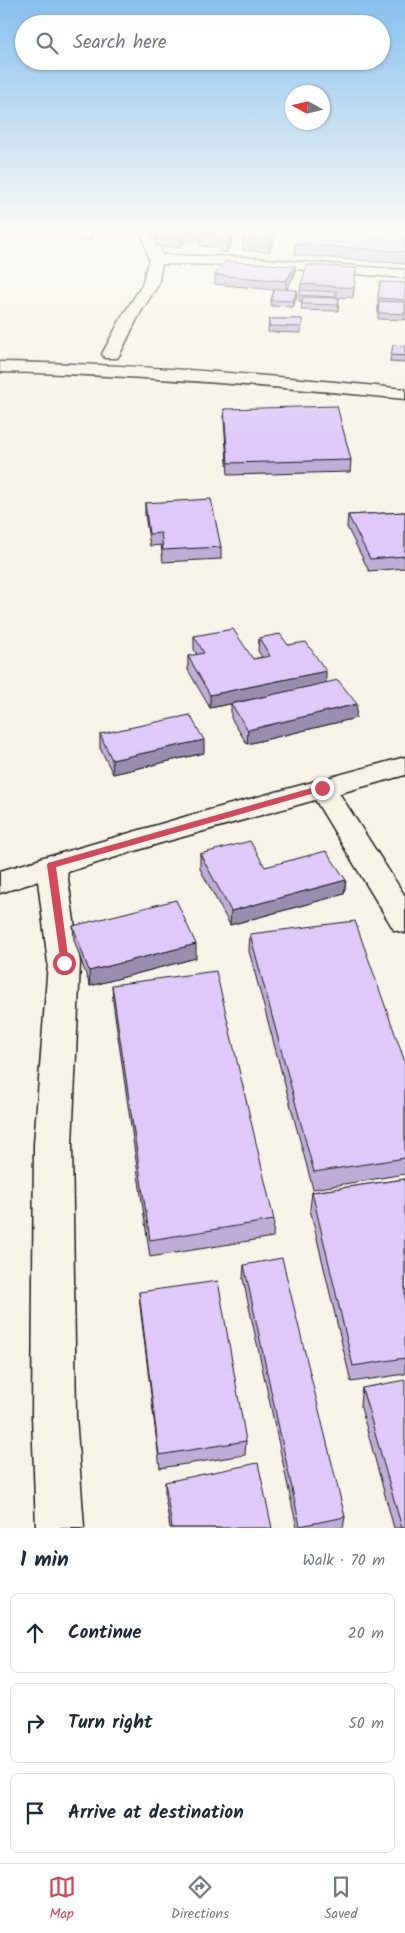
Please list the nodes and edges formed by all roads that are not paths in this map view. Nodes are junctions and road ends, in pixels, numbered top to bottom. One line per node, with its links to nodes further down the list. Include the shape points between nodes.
1 (141, 300): 3 (street)
2 (0, 352): 3 (street)
3 (111, 354): 5 (street, via 260,364)
4 (0, 367): 6 (street, via 172,372)
5 (405, 379)
6 (405, 394)
7 (405, 766): 8 (street)
8 (322, 788): 9 (street); 11 (street)
9 (51, 865): 10 (street); 12 (street, via 64,963 53,1144 54,1416)
10 (0, 882)
11 (405, 922)
12 (60, 1528)

